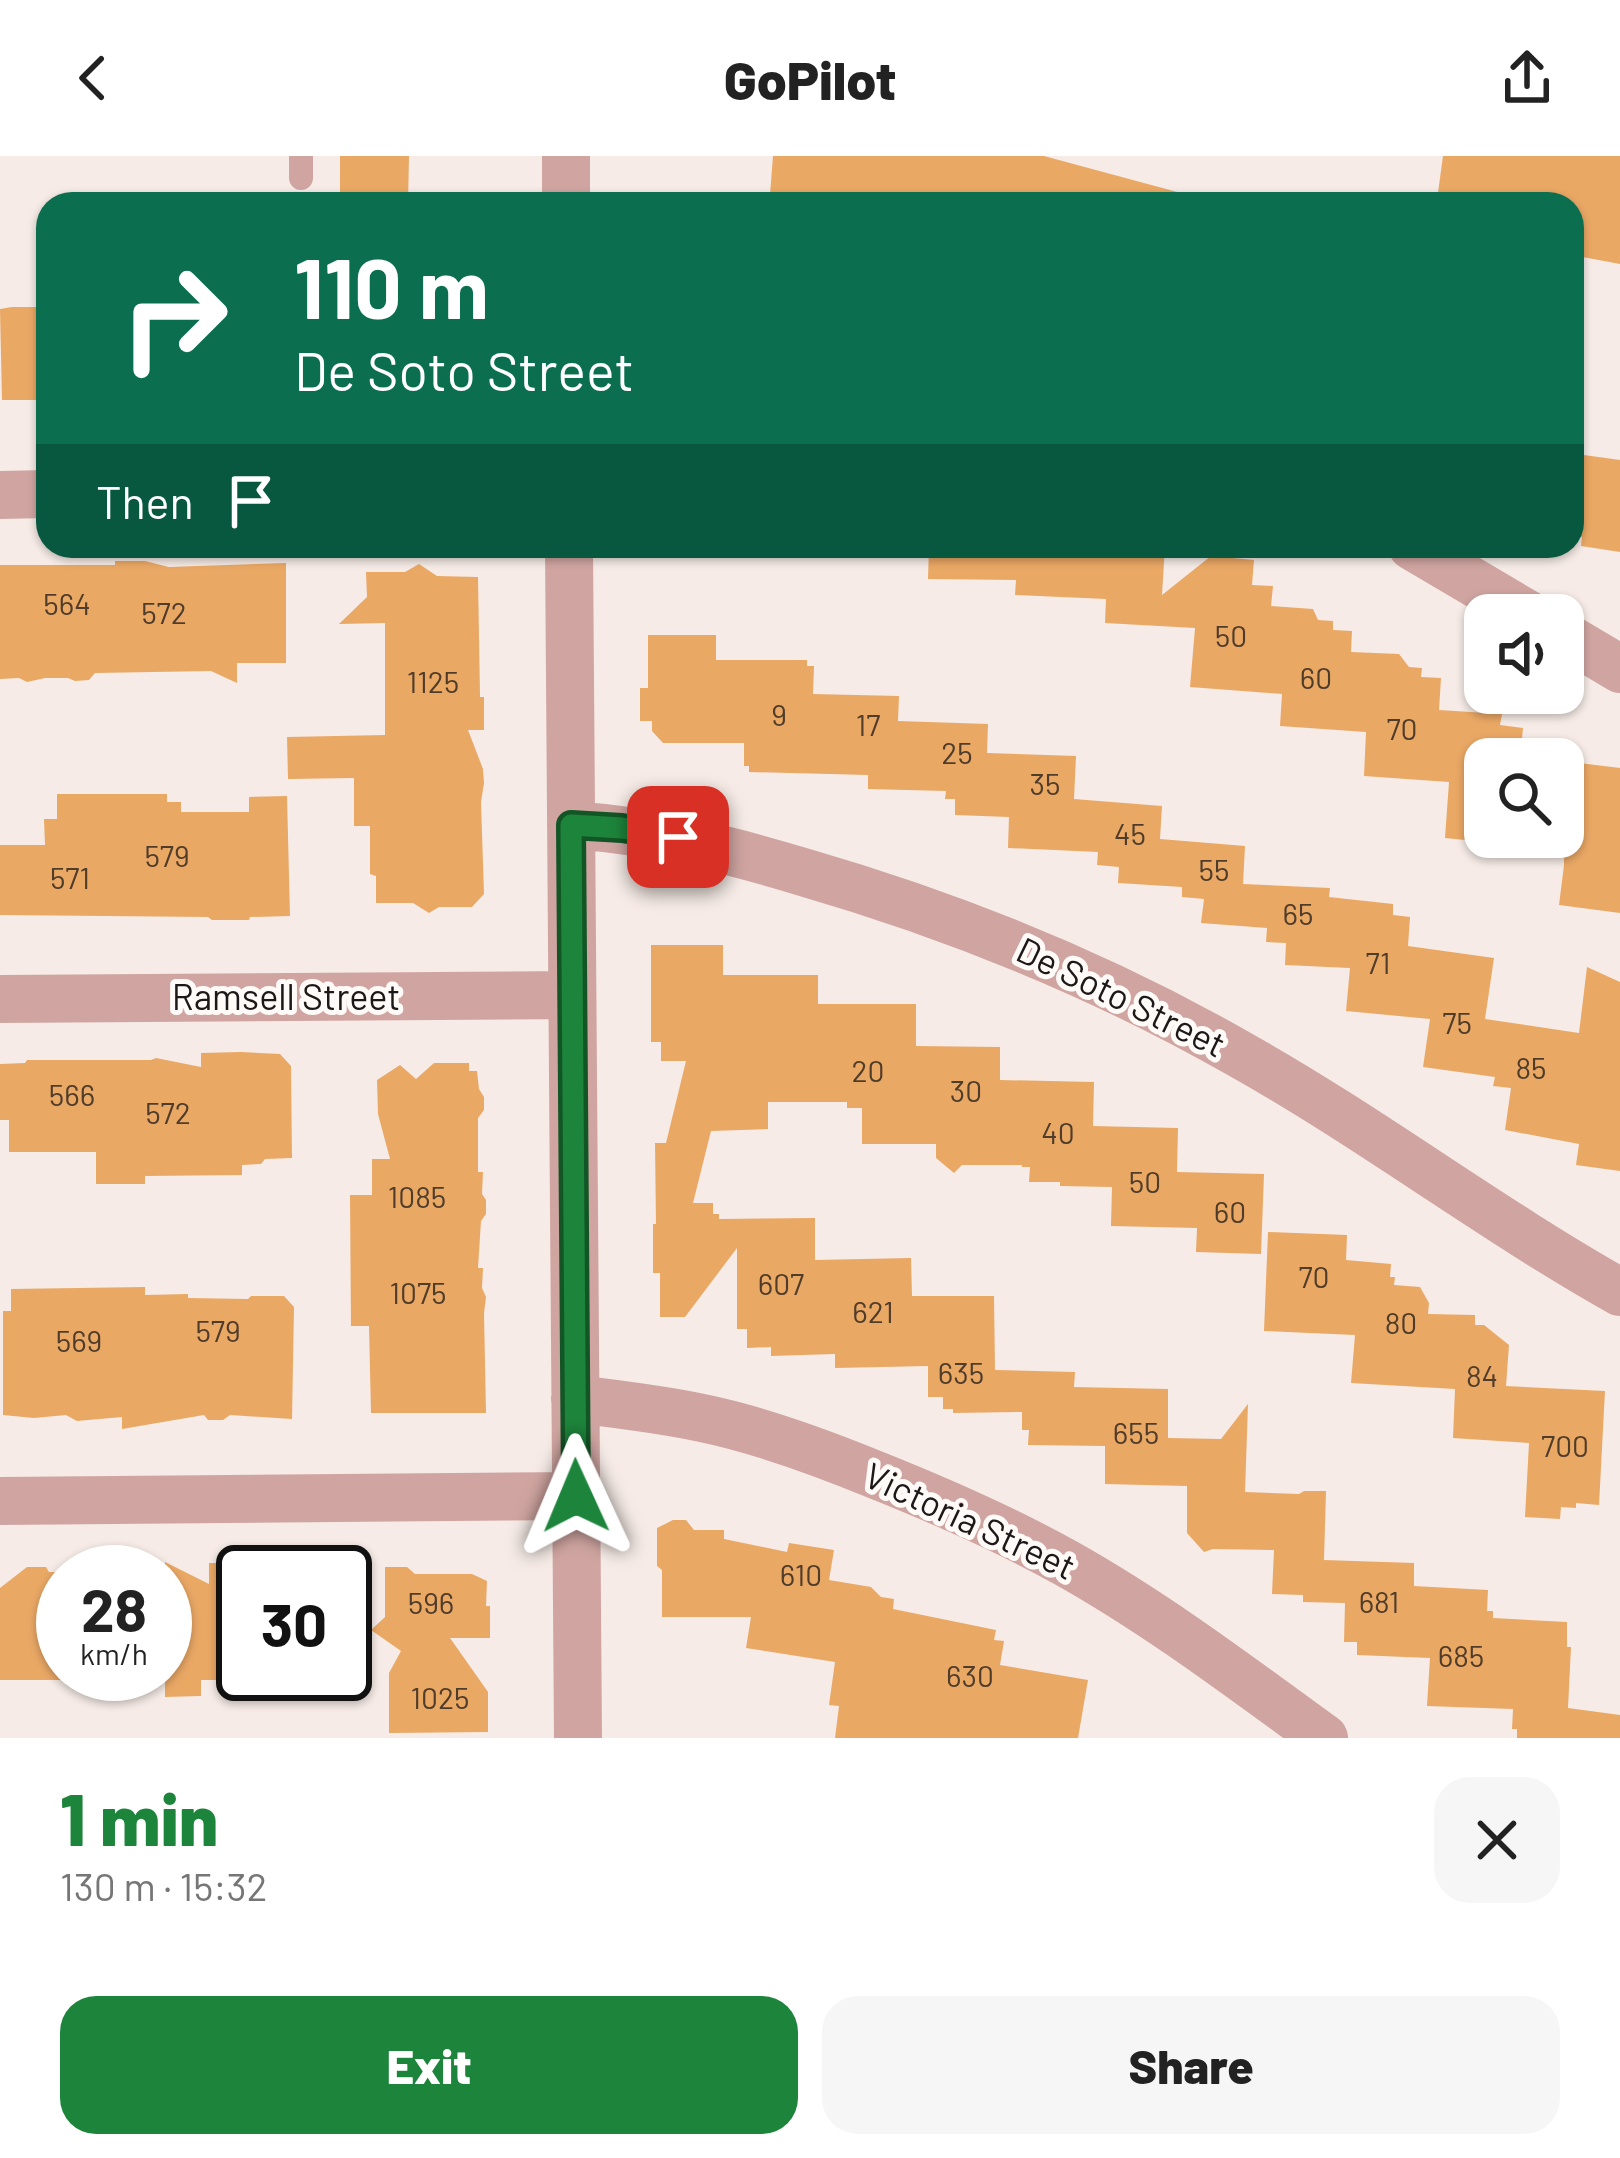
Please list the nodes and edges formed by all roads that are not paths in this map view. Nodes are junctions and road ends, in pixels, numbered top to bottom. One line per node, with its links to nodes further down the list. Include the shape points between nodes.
1 (566, 156): 2 (street)
2 (566, 192)
3 (36, 494): 4 (street)
4 (0, 495)
5 (569, 558): 10 (street)
6 (1432, 558): 7 (street)
7 (1493, 594)
8 (1584, 648): 9 (street)
9 (1620, 669)
10 (571, 825): 11 (street); 13 (street, De Soto Street, via 678,837 757,858 1059,963 1241,1055)
11 (572, 995): 12 (street, Ramsell Street); 14 (street)
12 (0, 999)
13 (1620, 1292)
14 (575, 1399): 15 (street); 18 (street, Victoria Street, via 769,1436 993,1525 1135,1605)
15 (576, 1496): 16 (street); 17 (street)
16 (0, 1501)
17 (578, 1738)
18 (1324, 1738)

